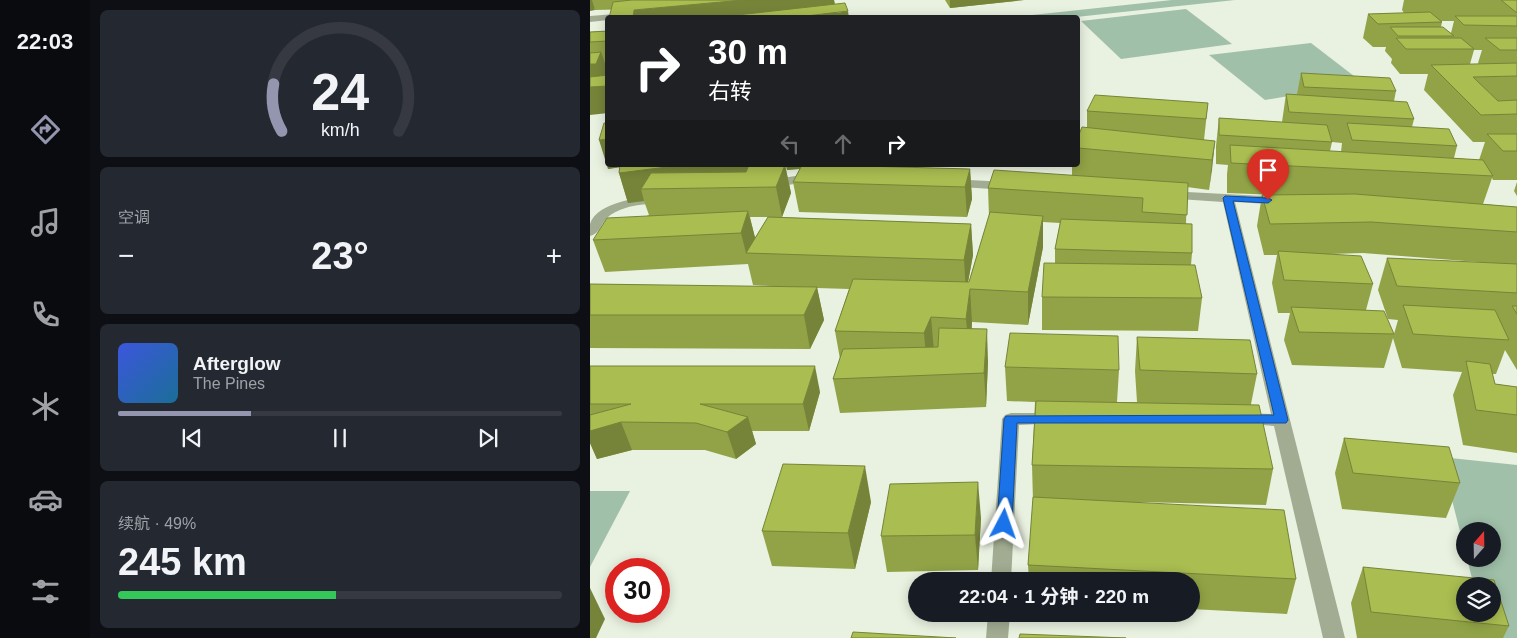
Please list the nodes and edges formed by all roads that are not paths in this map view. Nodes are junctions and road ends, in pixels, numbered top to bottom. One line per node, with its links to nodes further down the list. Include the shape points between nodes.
1 (638, 14): 2 (street)
2 (628, 15)
3 (605, 17): 4 (street)
4 (590, 19)
5 (823, 176): 7 (street)
6 (941, 183): 8 (street)
7 (754, 186)
8 (1020, 187)
9 (1159, 195): 11 (street)
10 (677, 196): 13 (street, via 628,203 604,214)
11 (1228, 198): 12 (street); 16 (street)
12 (1298, 202)
13 (590, 232)
14 (1069, 419): 17 (street, via 1011,419)
15 (1224, 419): 16 (street)
16 (1282, 420): 20 (street)
17 (1002, 572)
18 (998, 622): 19 (street)
19 (997, 638)
20 (1334, 638)

